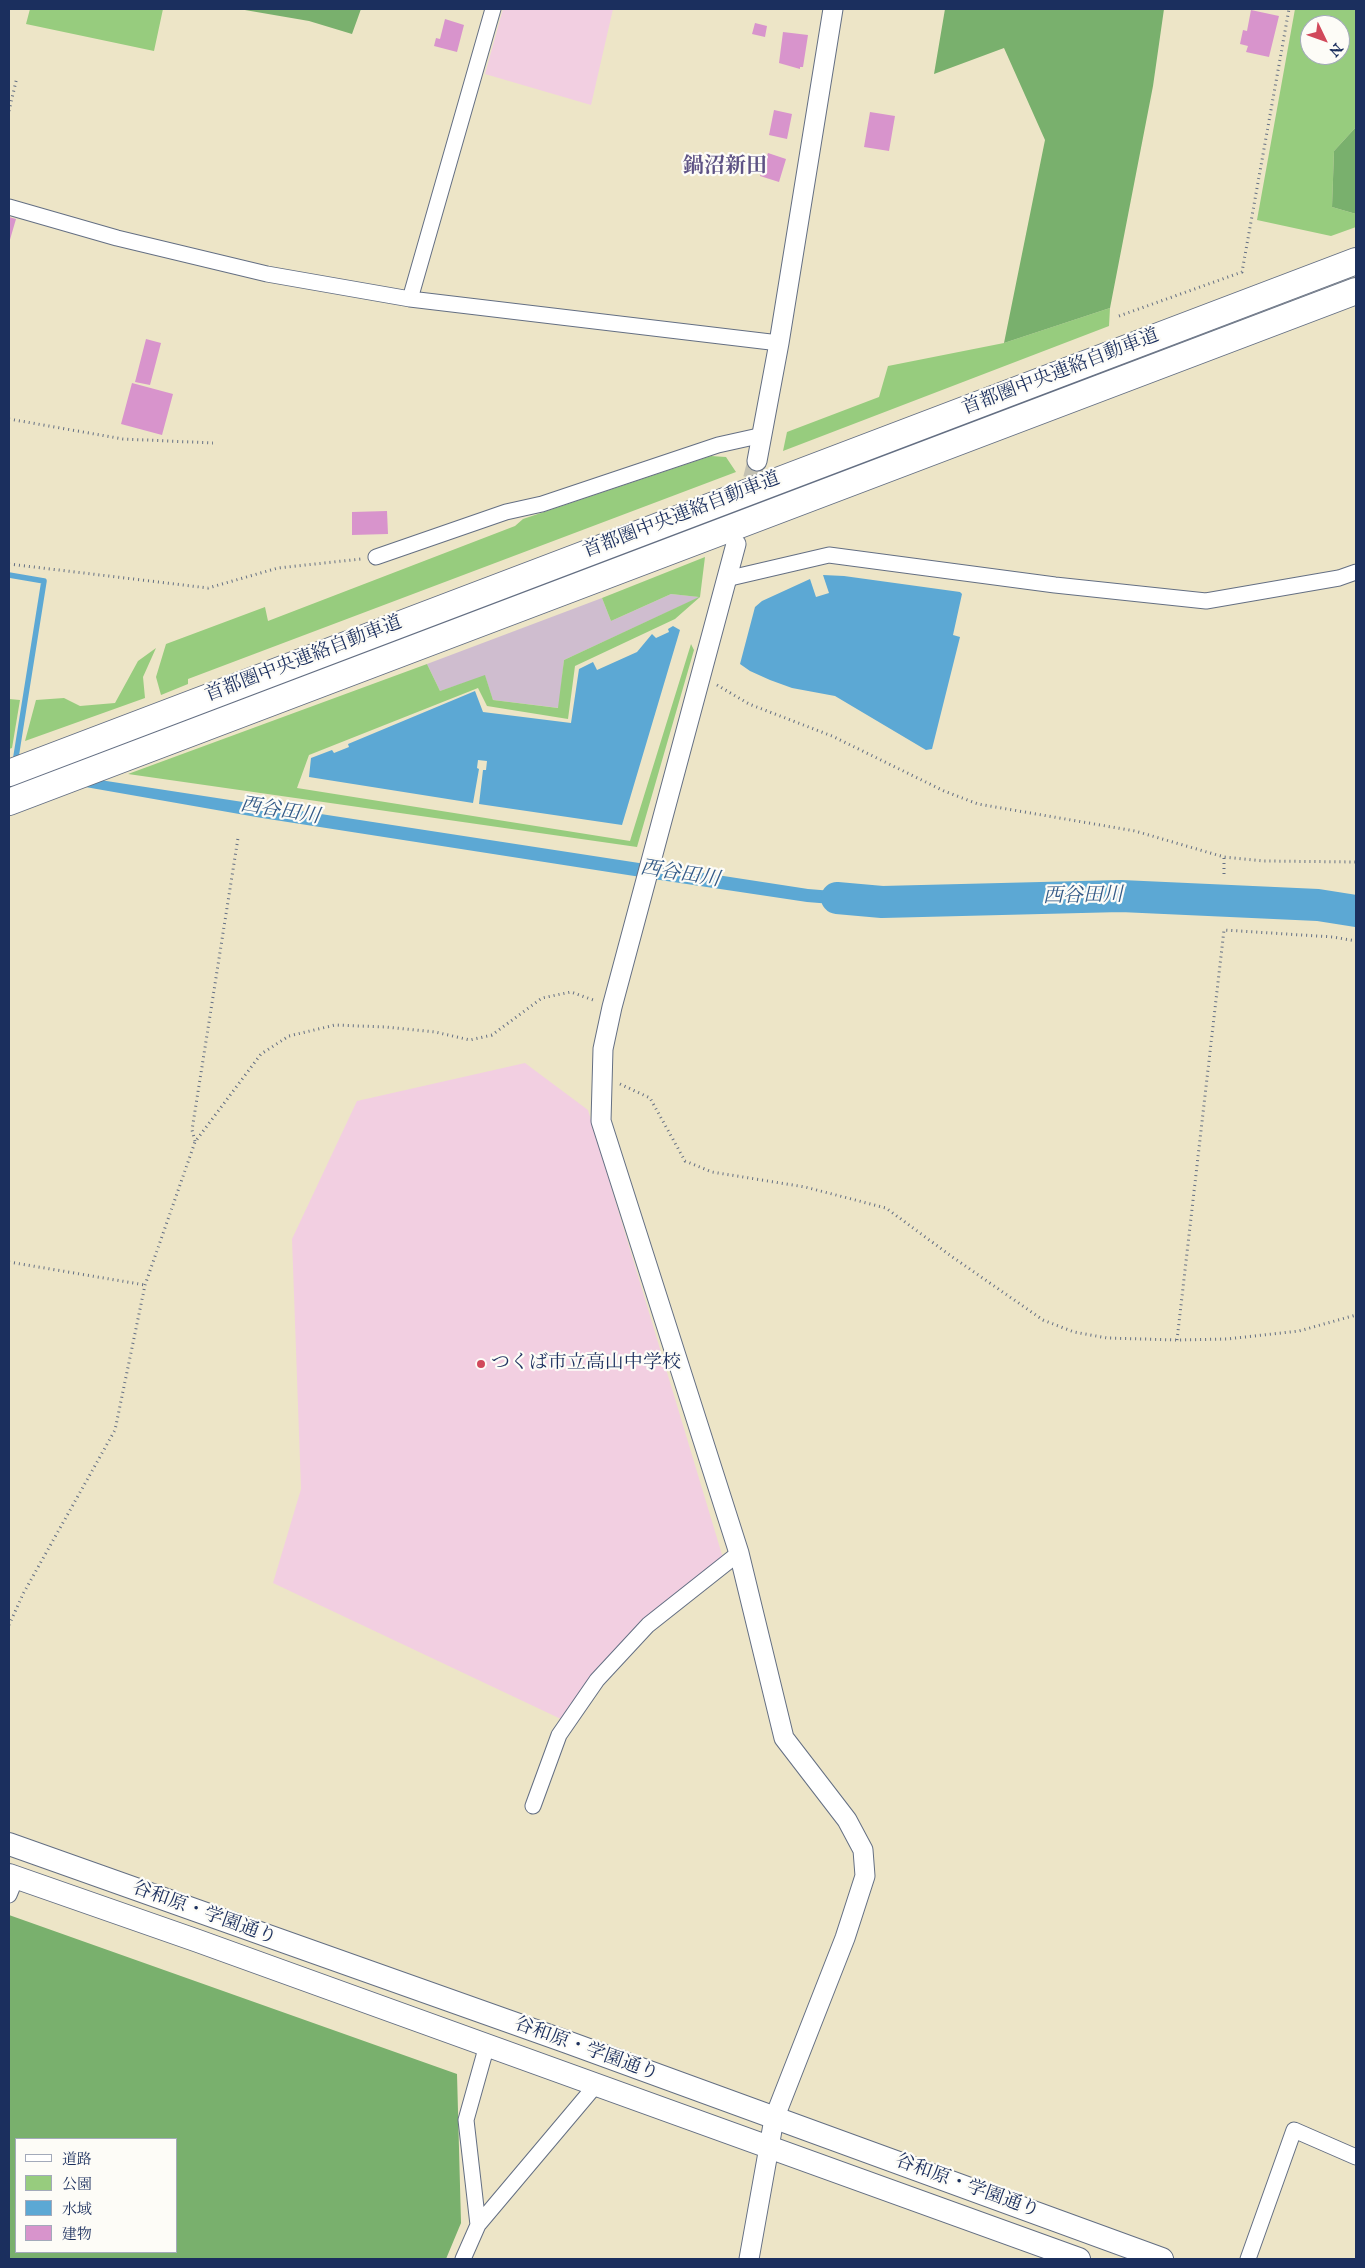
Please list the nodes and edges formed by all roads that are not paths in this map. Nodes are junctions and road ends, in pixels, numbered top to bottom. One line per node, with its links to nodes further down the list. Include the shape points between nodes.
1 (493, 9): 6 (street)
2 (833, 9): 7 (street)
3 (9, 207): 6 (street, via 117,238 268,274)
4 (1356, 261): 14 (highway, 首都圏中央連絡自動車道)
5 (1356, 291): 15 (highway, 首都圏中央連絡自動車道)
6 (410, 299): 7 (street)
7 (779, 343): 8 (street)
8 (762, 435): 9 (street); 11 (street, via 718,445 542,504 506,512)
9 (756, 461)
10 (736, 544): 13 (street)
11 (376, 557)
12 (1356, 572): 13 (street, via 1339,578 1206,600 1055,585 829,554)
13 (726, 579): 16 (street, via 612,1007 603,1049 601,1121)
14 (9, 773)
15 (9, 802)
16 (739, 1553): 17 (street, via 648,1624 596,1680 559,1735); 22 (street, via 784,1738 847,1820 863,1850 865,1876 845,1938)
17 (533, 1806)
18 (9, 1844): 22 (main road, 谷和原・学園通り)
19 (11, 1883): 20 (main road, 谷和原・学園通り)
20 (487, 2045): 21 (main road, 谷和原・学園通り); 25 (street, via 466,2120)
21 (596, 2085): 23 (main road, 谷和原・学園通り); 25 (street)
22 (774, 2119): 23 (street); 29 (main road, 谷和原・学園通り)
23 (769, 2147): 27 (street); 28 (main road, 谷和原・学園通り)
24 (1356, 2157): 30 (street, via 1294,2130)
25 (478, 2225): 26 (street)
26 (463, 2259)
27 (749, 2259)
28 (1079, 2259)
29 (1162, 2259)
30 (1248, 2259)

